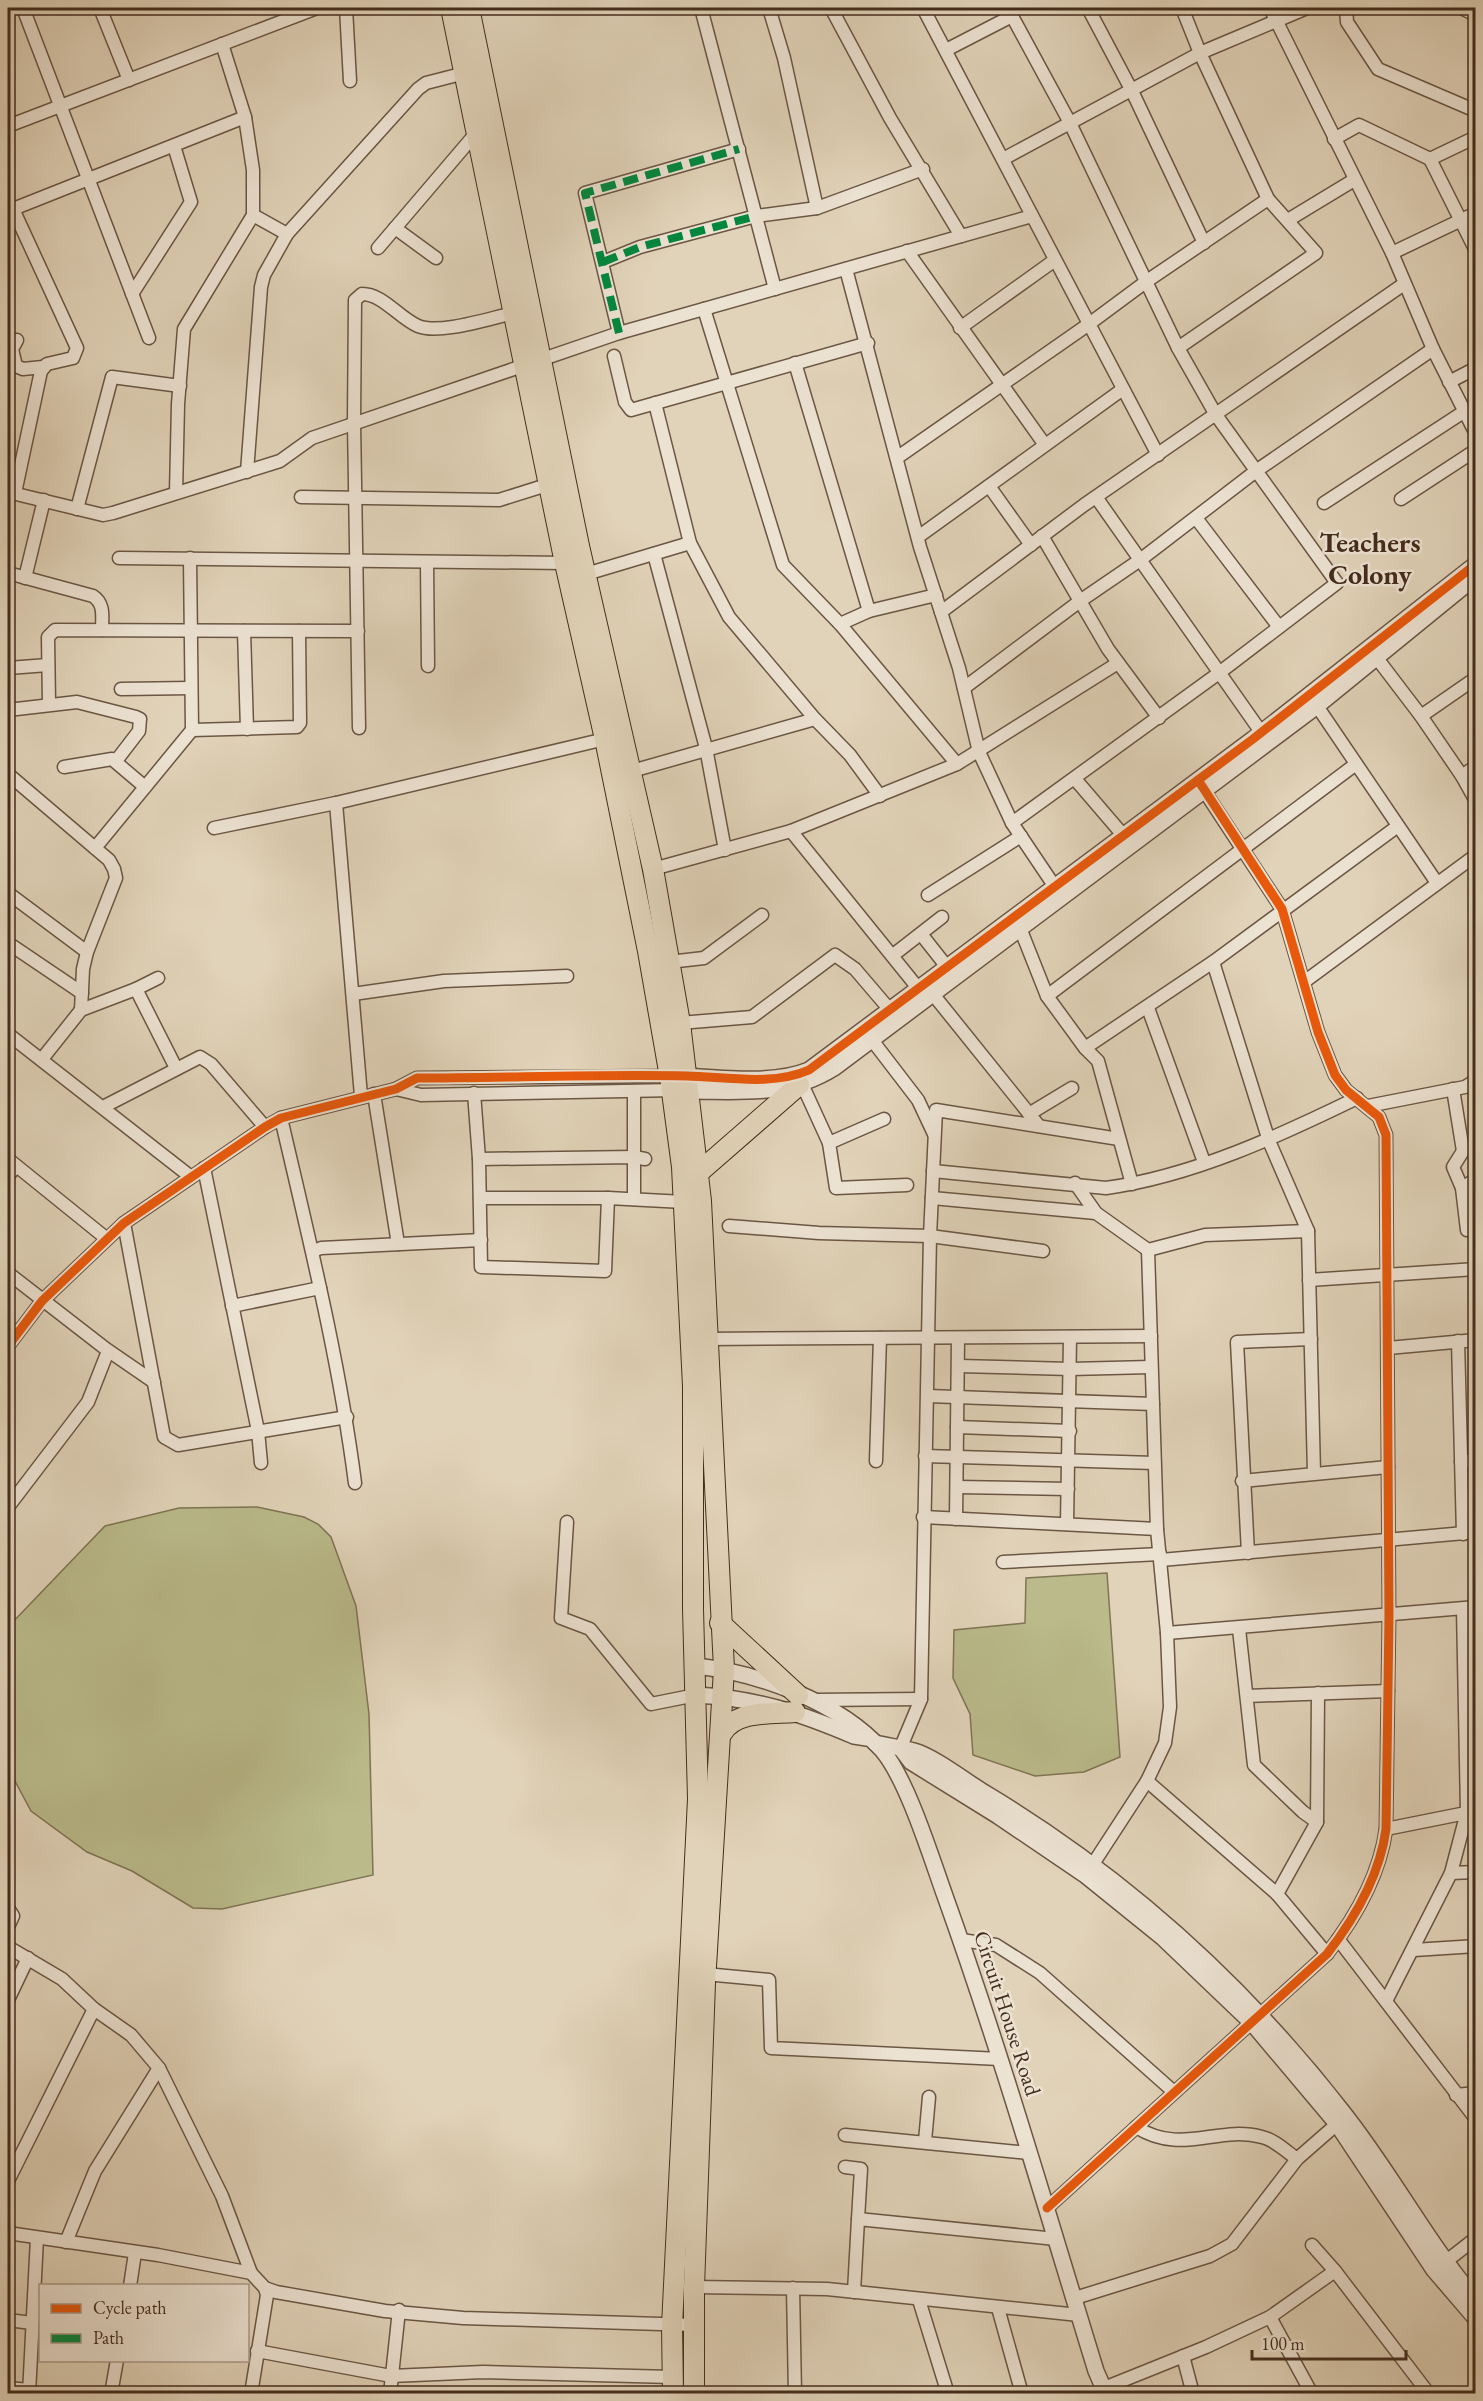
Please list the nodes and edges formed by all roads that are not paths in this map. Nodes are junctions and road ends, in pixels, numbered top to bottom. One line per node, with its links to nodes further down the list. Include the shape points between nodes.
1 (22, 8): 27 (street)
2 (317, 8): 20 (street)
3 (346, 8): 25 (street)
4 (451, 8): 23 (main road)
5 (469, 8): 79 (main road)
6 (701, 8): 36 (street)
7 (770, 8): 43 (street)
8 (831, 8): 39 (street, via 890,118)
9 (923, 8): 21 (street)
10 (1088, 8): 26 (street)
11 (1182, 8): 22 (street)
12 (1270, 8): 19 (street)
13 (1307, 8): 19 (street)
14 (1346, 8): 28 (street, via 1347,22 1378,69)
15 (1461, 8): 18 (street)
16 (105, 9): 24 (street)
17 (1010, 12): 21 (street); 30 (street)
18 (1476, 15)
19 (1277, 21): 22 (street); 34 (street)
20 (222, 44): 24 (street); 29 (street)
21 (946, 50): 37 (street)
22 (1200, 53): 26 (street); 42 (street)
23 (465, 74): 32 (main road); 52 (street, via 426,83 418,89)
24 (129, 80): 27 (street)
25 (350, 81)
26 (1132, 91): 30 (street); 54 (street)
27 (60, 106): 31 (street); 40 (street)
28 (1476, 111)
29 (245, 117): 35 (street); 46 (street, via 254,170)
30 (1069, 121): 37 (street); 63 (street)
31 (8, 126)
32 (477, 132): 51 (street); 68 (main road)
33 (1476, 137): 38 (street)
34 (1334, 139): 38 (street, via 1359,125); 41 (street)
35 (174, 146): 40 (street); 66 (street, via 191,202)
36 (739, 149): 47 (street); 61 (street, via 585,193)
37 (1002, 159): 48 (street)
38 (1430, 159): 50 (street)
39 (923, 169): 43 (street); 53 (street)
40 (89, 178): 44 (street); 66 (street)
41 (1354, 180): 49 (street); 58 (street)
42 (1268, 199): 49 (street); 54 (street)
43 (817, 208): 47 (street)
44 (10, 210): 80 (street, via 77,348 74,358)
45 (1476, 213): 50 (street)
46 (253, 215): 52 (street); 85 (street, via 184,329)
47 (756, 216): 61 (street, via 640,247); 65 (street)
48 (1032, 216): 53 (street); 60 (street)
49 (1288, 220): 75 (street, via 1316,253)
50 (1460, 220): 57 (street); 58 (street)
51 (395, 228): 55 (street); 59 (street)
52 (287, 234): 97 (street, via 264,274 261,287)
53 (961, 236): 56 (street)
54 (1204, 243): 63 (street)
55 (378, 248)
56 (908, 251): 62 (street); 70 (street)
57 (1476, 251)
58 (1392, 253): 64 (street)
59 (436, 258)
60 (1056, 260): 69 (street); 70 (street)
61 (603, 262): 71 (street)
62 (846, 269): 65 (street); 74 (street)
63 (1147, 280): 69 (street); 75 (street)
64 (1404, 284): 76 (street); 89 (street)
65 (775, 289): 67 (street)
66 (132, 294): 72 (street)
67 (704, 309): 71 (street); 82 (street)
68 (514, 313): 79 (main road); 90 (street, via 428,328 407,320 371,295 357,296)
69 (1089, 324): 84 (street); 86 (street)
70 (960, 328): 84 (street)
71 (620, 333): 79 (street)
72 (149, 338)
73 (16, 340): 80 (street, via 12,349 16,366)
74 (868, 343): 78 (street); 95 (street)
75 (1178, 348): 89 (street)
76 (1433, 349): 83 (street); 96 (street)
77 (614, 356): 87 (street, via 628,408)
78 (795, 363): 82 (street); 128 (street)
79 (532, 364): 90 (street); 98 (main road); 123 (main road)
80 (43, 367): 100 (street)
81 (1476, 368): 83 (street)
82 (726, 382): 87 (street); 130 (street, via 783,565)
83 (1449, 382): 88 (street)
84 (1002, 385): 92 (street); 95 (street)
85 (180, 386): 101 (street); 108 (street, via 112,377)
86 (1123, 389): 92 (street); 94 (street)
87 (655, 402): 112 (street)
88 (1465, 411): 91 (street); 107 (street)
89 (1216, 415): 94 (street); 96 (street)
90 (354, 422): 97 (street, via 312,438 280,461); 104 (street)
91 (1476, 435)
92 (1045, 445): 99 (street)
93 (1476, 450): 105 (street)
94 (1158, 455): 102 (street)
95 (898, 457): 111 (street)
96 (1256, 471): 109 (street); 131 (street, via 1337,583)
97 (247, 472): 101 (street)
98 (550, 484): 104 (street, via 499,500); 120 (main road)
99 (989, 486): 111 (street); 113 (street)
100 (11, 492): 106 (street)
101 (176, 493): 108 (street, via 108,515)
102 (1096, 496): 110 (street); 117 (street)
103 (301, 497): 104 (street)
104 (356, 499): 118 (street)
105 (1401, 499)
106 (44, 500): 108 (street); 125 (street)
107 (1324, 503)
108 (77, 509)
109 (1196, 518): 117 (street); 131 (street)
110 (1042, 536): 113 (street); 127 (street)
111 (918, 537): 126 (street)
112 (690, 543): 114 (street); 152 (street, via 729,617)
113 (1031, 545): 129 (street)
114 (654, 554): 123 (street); 158 (street)
115 (119, 558): 116 (street)
116 (190, 558): 118 (street); 133 (street)
117 (1140, 560): 127 (street); 142 (street)
118 (356, 561): 119 (street); 136 (street)
119 (427, 562): 120 (street); 140 (street)
120 (565, 563): 157 (main road)
121 (1476, 564): 156 (street)
122 (8, 573): 125 (street)
123 (586, 574): 165 (main road)
124 (1476, 577): 137 (street)
125 (25, 578): 132 (street, via 99,600)
126 (936, 595): 128 (street); 129 (street)
127 (1080, 601): 138 (street); 145 (street)
128 (869, 611): 130 (street)
129 (941, 612): 145 (street)
130 (840, 624): 161 (street)
131 (1279, 627): 142 (street)
132 (102, 630): 133 (street); 139 (street, via 52,631 48,637)
133 (191, 631): 134 (street); 144 (street)
134 (244, 631): 135 (street); 154 (street)
135 (299, 631): 136 (street); 154 (street, via 300,723 297,727)
136 (358, 631): 153 (street)
137 (1376, 657): 148 (street); 150 (street)
138 (1118, 663): 151 (street); 159 (street)
139 (48, 665): 141 (street); 147 (street)
140 (428, 666)
141 (8, 668)
142 (1220, 673): 151 (street); 156 (street)
143 (1476, 678): 150 (street)
144 (191, 688): 146 (street); 155 (street)
145 (964, 688): 159 (street)
146 (121, 689)
147 (49, 704): 149 (street); 160 (street, via 86,702 140,719 140,731)
148 (1317, 706): 162 (street); 169 (street)
149 (8, 710)
150 (1421, 716): 167 (street)
151 (1159, 718): 168 (street)
152 (815, 719): 158 (street); 171 (street, via 850,755)
153 (359, 728)
154 (247, 729): 155 (street)
155 (192, 730): 170 (street)
156 (1261, 732): 169 (street)
157 (605, 739): 173 (street); 218 (main road)
158 (706, 748): 165 (street); 182 (street)
159 (979, 752): 161 (street); 174 (street)
160 (116, 761): 164 (street); 170 (street)
161 (957, 764): 171 (street)
162 (1356, 764): 175 (street); 181 (street)
163 (1476, 766): 167 (street)
164 (64, 767)
165 (632, 771): 184 (main road)
166 (8, 774): 180 (street)
167 (1462, 776): 172 (street)
168 (1075, 779): 174 (street); 179 (street)
169 (1202, 785): 179 (street); 181 (street); 192 (street)
170 (145, 787): 180 (street)
171 (880, 796): 177 (street)
172 (1476, 801)
173 (336, 803): 176 (street); 206 (street)
174 (1012, 823): 178 (street)
175 (1398, 826): 185 (street); 189 (street)
176 (214, 828)
177 (791, 831): 182 (street); 204 (street)
178 (1021, 836): 186 (street); 188 (street)
179 (1123, 836): 186 (street)
180 (95, 848): 195 (street, via 109,860 116,879)
181 (1244, 849): 189 (street); 207 (street)
182 (725, 850): 184 (street)
183 (1476, 855): 185 (street)
184 (653, 869): 197 (main road)
185 (1437, 883): 202 (street)
186 (1055, 887): 199 (street)
187 (8, 893): 195 (street)
188 (928, 895)
189 (1281, 909): 198 (street); 202 (street)
190 (762, 915): 197 (street, via 704,958)
191 (942, 917): 193 (street)
192 (1020, 928): 204 (street); 207 (street)
193 (921, 934): 196 (street); 199 (street)
194 (8, 943): 205 (street)
195 (87, 952): 205 (street)
196 (897, 952)
197 (669, 962): 211 (main road)
198 (1214, 962): 208 (street); 237 (street)
199 (946, 967): 204 (street)
200 (567, 976): 206 (street, via 444,981)
201 (158, 978): 203 (street)
202 (1304, 982): 227 (street, via 1335,1075)
203 (136, 989): 209 (street); 216 (street)
204 (925, 991): 210 (street); 213 (street); 230 (street)
205 (82, 993): 209 (street)
206 (353, 994): 226 (street)
207 (1047, 996): 214 (street)
208 (1148, 1008): 214 (street); 241 (street)
209 (81, 1010): 215 (street)
210 (890, 1010): 211 (street, via 855,969 835,955 752,1017); 218 (street, via 802,1074)
211 (680, 1023): 218 (main road)
212 (8, 1034): 215 (street)
213 (872, 1040): 219 (street, via 814,1080); 235 (street, via 918,1100)
214 (1085, 1048): 236 (street, via 1098,1061)
215 (42, 1059): 229 (street)
216 (176, 1068): 229 (street); 234 (street, via 201,1057 206,1059)
217 (1476, 1080): 222 (street)
218 (680, 1083): 219 (street, via 760,1091); 221 (street, via 417,1078); 223 (street); 245 (main road); 256 (main road)
219 (800, 1085): 238 (street); 245 (main road)
220 (1072, 1088): 230 (street)
221 (396, 1089): 224 (street, via 421,1095); 225 (street)
222 (1453, 1089): 228 (street); 251 (street, via 1463,1151 1453,1167)
223 (634, 1091): 224 (street); 239 (street)
224 (474, 1093): 240 (street)
225 (374, 1094): 226 (street); 265 (street)
226 (361, 1096): 231 (street)
227 (1358, 1098): 228 (street); 237 (street)
228 (1368, 1106): 271 (street, via 1379,1117 1386,1135)
229 (103, 1107): 246 (street)
230 (1029, 1114): 233 (street)
231 (281, 1118): 234 (street); 267 (street)
232 (884, 1119): 238 (street)
233 (1039, 1126): 235 (street, via 936,1110); 236 (street)
234 (265, 1127): 243 (street)
235 (935, 1135): 244 (street)
236 (1119, 1139): 249 (street)
237 (1269, 1141): 241 (street); 261 (street)
238 (829, 1143): 250 (street, via 836,1188)
239 (639, 1158): 240 (street); 255 (street)
240 (479, 1159): 252 (street)
241 (1204, 1162): 249 (street)
242 (10, 1167): 263 (street)
243 (204, 1168): 246 (street); 275 (street)
244 (933, 1171): 248 (street); 254 (street)
245 (697, 1174): 281 (main road)
246 (191, 1177): 258 (street)
247 (1476, 1179): 251 (street)
248 (1075, 1184): 249 (street, via 1106,1188); 257 (street)
249 (1132, 1184)
250 (907, 1185)
251 (1462, 1188): 260 (street)
252 (480, 1198): 253 (street); 264 (street)
253 (608, 1198): 255 (street); 264 (street, via 605,1271 481,1267)
254 (932, 1198): 257 (street); 262 (street)
255 (634, 1199): 256 (street)
256 (684, 1202): 292 (main road)
257 (1096, 1213): 266 (street)
258 (124, 1223): 263 (street); 291 (street)
259 (729, 1226): 262 (street)
260 (1467, 1230)
261 (1308, 1231): 266 (street, via 1205,1235); 272 (street)
262 (930, 1236): 268 (street); 279 (street)
263 (107, 1239): 274 (street)
264 (481, 1240): 265 (street)
265 (398, 1244): 267 (street)
266 (1148, 1250): 276 (street)
267 (313, 1251): 273 (street)
268 (1043, 1251)
269 (1476, 1269): 271 (street)
270 (8, 1273): 274 (street)
271 (1388, 1274): 272 (street); 286 (street)
272 (1309, 1280): 282 (street)
273 (320, 1288): 275 (street); 297 (street)
274 (42, 1301): 285 (street); 287 (street)
275 (232, 1305): 299 (street)
276 (1151, 1336): 277 (street); 289 (street)
277 (1070, 1337): 280 (street); 290 (street)
278 (880, 1338): 279 (street); 281 (street); 305 (street)
279 (930, 1338): 280 (street); 293 (street)
280 (958, 1338): 288 (street)
281 (706, 1339): 292 (main road)
282 (1311, 1339): 311 (street); 312 (street, via 1237,1342)
283 (1476, 1340): 284 (street)
284 (1458, 1341): 286 (street); 307 (street)
285 (8, 1346)
286 (1388, 1348): 310 (street)
287 (108, 1351): 291 (street); 316 (street, via 88,1402)
288 (959, 1366): 290 (street); 294 (street)
289 (1151, 1367): 290 (street); 296 (street)
290 (1070, 1369): 295 (street)
291 (154, 1382): 299 (street, via 164,1437 170,1443 178,1445)
292 (701, 1386): 300 (main road)
293 (928, 1396): 294 (street); 302 (street)
294 (958, 1397): 295 (street); 298 (street)
295 (1070, 1401): 296 (street); 301 (street)
296 (1153, 1404): 309 (street)
297 (347, 1417): 299 (street); 313 (street)
298 (957, 1427): 301 (street); 303 (street)
299 (258, 1431): 308 (street)
300 (702, 1431): 330 (main road); 333 (main road)
301 (1070, 1431): 306 (street)
302 (926, 1456): 303 (street); 317 (street)
303 (957, 1457): 306 (street); 314 (street)
304 (1476, 1460): 307 (street)
305 (876, 1461)
306 (1069, 1461): 309 (street); 315 (street)
307 (1461, 1462): 322 (street)
308 (261, 1463)
309 (1154, 1463): 321 (street)
310 (1388, 1467): 311 (street); 323 (street)
311 (1314, 1473): 312 (street)
312 (1242, 1481): 324 (street)
313 (356, 1483)
314 (957, 1487): 315 (street); 318 (street)
315 (1068, 1489): 320 (street)
316 (10, 1500)
317 (923, 1517): 318 (street); 341 (street)
318 (956, 1519): 320 (street)
319 (567, 1522): 338 (street, via 561,1618 590,1629 651,1704)
320 (1067, 1524): 321 (street)
321 (1157, 1529): 325 (street)
322 (1469, 1533): 323 (street)
323 (1388, 1541): 324 (street); 329 (street)
324 (1248, 1553): 325 (street)
325 (1160, 1557): 326 (street); 332 (street)
326 (1003, 1562)
327 (1476, 1607): 328 (street)
328 (1462, 1609): 329 (street); 335 (street)
329 (1389, 1616): 331 (street); 336 (street)
330 (720, 1623): 334 (main road); 342 (main road)
331 (1239, 1629): 332 (street); 339 (street)
332 (1167, 1633): 346 (street, via 1170,1707 1165,1743)
333 (696, 1666): 334 (street); 338 (main road)
334 (724, 1669): 340 (main road); 342 (street)
335 (1470, 1680): 347 (street)
336 (1388, 1691): 337 (street); 349 (street)
337 (1318, 1693): 339 (street); 348 (street)
338 (696, 1695): 340 (street); 411 (main road, via 698,1799)
339 (1246, 1696): 348 (street, via 1254,1764)
340 (722, 1697): 342 (street); 343 (main road)
341 (921, 1699): 342 (street); 345 (street)
342 (802, 1702): 343 (main road, via 747,1716 726,1726); 344 (street, via 854,1736); 344 (street, Circuit House Road, via 854,1724)
343 (722, 1733): 363 (main road)
344 (871, 1740): 345 (street); 357 (street, Circuit House Road, via 899,1779)
345 (901, 1749): 350 (street, via 916,1751); 367 (street, via 911,1762 1085,1875)
346 (1147, 1781): 350 (street); 353 (street)
347 (1471, 1811): 349 (street); 352 (street)
348 (1317, 1822): 353 (street)
349 (1386, 1828): 356 (street, via 1383,1851 1360,1904)
350 (1093, 1864): 367 (street, via 1182,1938)
351 (1476, 1872): 352 (street)
352 (1451, 1873): 360 (street)
353 (1277, 1894): 361 (street)
354 (8, 1908): 355 (street, via 13,1916)
355 (8, 1927)
356 (1338, 1939): 361 (street); 365 (street)
357 (961, 1940): 368 (street, Circuit House Road); 370 (street, via 996,1946 1040,1973)
358 (8, 1947): 362 (street)
359 (1476, 1947): 360 (street)
360 (1414, 1950): 365 (street)
361 (1327, 1954): 367 (street)
362 (28, 1958): 364 (street); 366 (street, via 62,1979)
363 (705, 1974): 368 (street, via 769,1980 771,2048); 396 (main road)
364 (8, 2000)
365 (1386, 2001): 372 (street)
366 (94, 2009): 369 (street, via 131,2035); 382 (street)
367 (1256, 2019): 370 (street); 375 (street); 392 (street, via 1343,2112)
368 (999, 2059): 379 (street, Circuit House Road)
369 (159, 2068): 389 (street, via 95,2171); 394 (street, via 222,2196)
370 (1174, 2092): 376 (street)
371 (1476, 2093): 372 (street)
372 (1456, 2095): 374 (street)
373 (929, 2097): 378 (street)
374 (1476, 2119)
375 (1337, 2124): 380 (street); 407 (street, via 1434,2270)
376 (1136, 2127): 380 (street, via 1154,2138 1182,2141 1262,2136); 383 (street)
377 (845, 2135): 378 (street)
378 (925, 2141): 379 (street)
379 (1029, 2153): 383 (street, Circuit House Road)
380 (1297, 2159): 400 (street, via 1232,2244 1210,2256)
381 (845, 2167): 384 (street, via 861,2169)
382 (8, 2181)
383 (1047, 2208): 388 (street, Circuit House Road)
384 (858, 2219): 388 (street); 399 (street)
385 (8, 2233): 386 (street)
386 (37, 2238): 389 (street); 409 (street)
387 (1476, 2238): 392 (street)
388 (1056, 2239): 400 (street, Circuit House Road)
389 (66, 2242): 391 (street)
390 (1312, 2245): 393 (street)
391 (135, 2253): 394 (street); 395 (street)
392 (1444, 2263): 402 (street)
393 (1335, 2271): 406 (street); 429 (street)
394 (251, 2273): 397 (street)
395 (130, 2284)
396 (694, 2287): 398 (street); 410 (main road)
397 (265, 2288): 404 (street, via 384,2311); 412 (street)
398 (793, 2288): 399 (street); 424 (street)
399 (854, 2292): 401 (street)
400 (1075, 2298): 405 (street, Circuit House Road)
401 (919, 2300): 403 (street); 425 (street)
402 (1476, 2300)
403 (998, 2308): 405 (street); 426 (street)
404 (399, 2310): 411 (street, via 463,2318); 415 (street)
405 (1079, 2315): 418 (street, Circuit House Road)
406 (1270, 2317): 413 (street); 428 (street)
407 (1476, 2319)
408 (8, 2320): 409 (street)
409 (33, 2323): 419 (street)
410 (693, 2325): 411 (street); 423 (main road)
411 (672, 2326): 416 (main road)
412 (257, 2351): 415 (street); 421 (street)
413 (1183, 2356): 418 (street); 427 (street)
414 (117, 2362): 420 (street)
415 (391, 2376): 416 (street, via 483,2372); 422 (street)
416 (673, 2385)
417 (8, 2388): 419 (street)
418 (1105, 2391)
419 (29, 2392)
420 (111, 2394)
421 (251, 2394)
422 (390, 2394)
423 (694, 2394)
424 (795, 2394)
425 (948, 2394)
426 (1022, 2394)
427 (1193, 2394)
428 (1312, 2394)
429 (1429, 2394)

